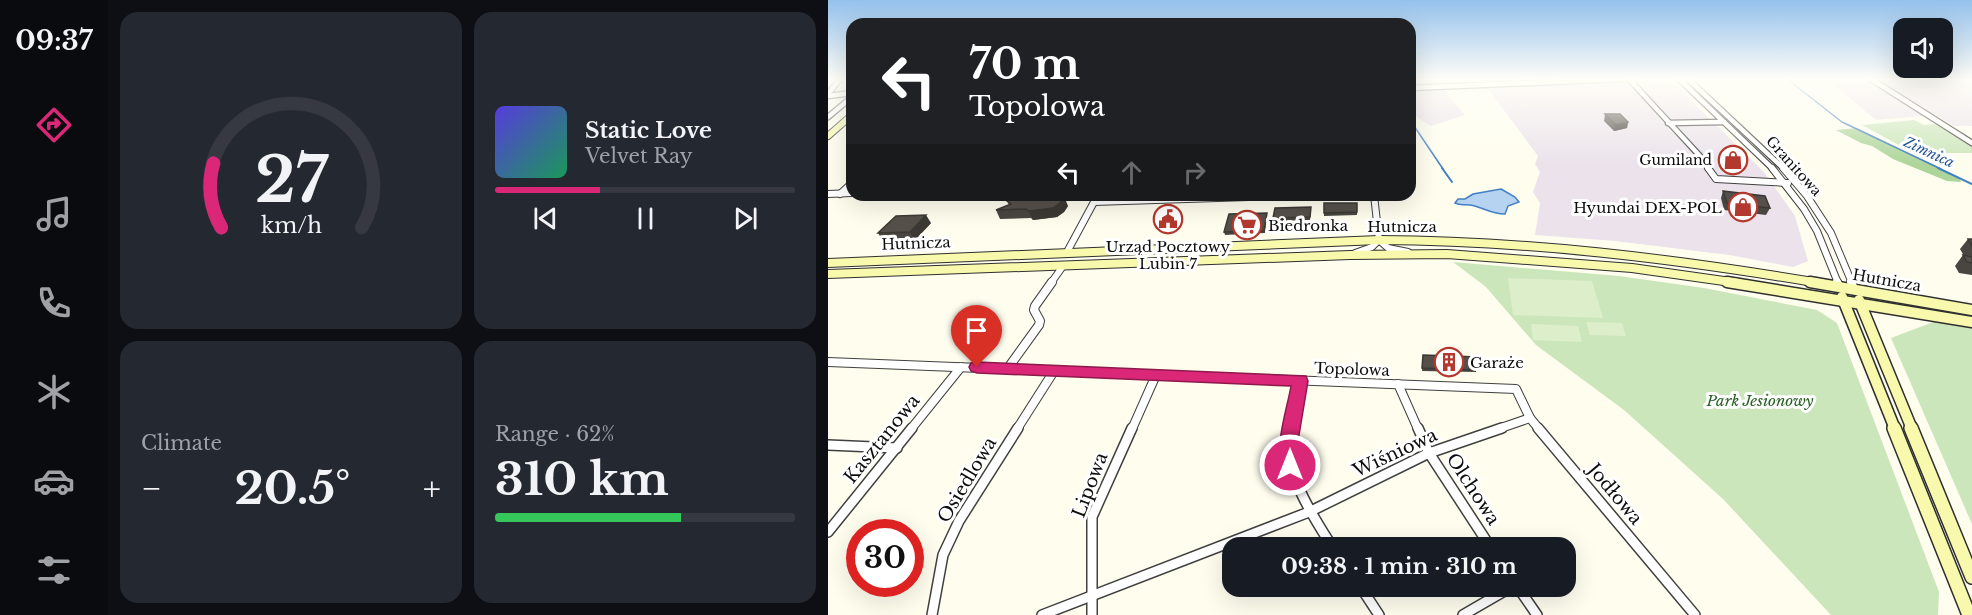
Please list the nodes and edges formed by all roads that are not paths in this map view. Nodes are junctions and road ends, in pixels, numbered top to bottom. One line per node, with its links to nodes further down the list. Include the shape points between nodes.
1 (1654, 108): 9 (street)
2 (1709, 108): 8 (street)
3 (1719, 108): 7 (street, Granitowa)
4 (1917, 108): 12 (street)
5 (846, 113): 10 (main road)
6 (846, 120): 11 (main road)
7 (1733, 121): 8 (street); 14 (street, Granitowa)
8 (1724, 122): 9 (street); 13 (street)
9 (1668, 123): 13 (street, via 1716,179)
10 (828, 129)
11 (828, 136)
12 (1972, 142)
13 (1785, 183): 14 (street); 29 (street, via 1817,232)
14 (1797, 183): 30 (street, Granitowa, via 1831,233)
15 (846, 188): 17 (street)
16 (828, 194): 17 (street)
17 (840, 194): 18 (street)
18 (846, 194)
19 (1126, 201): 21 (street)
20 (1375, 201): 22 (street)
21 (1094, 202): 23 (street)
22 (1379, 240): 23 (main road, Hutnicza); 24 (street, via 1388,248); 25 (street, via 1372,248); 29 (main road, Hutnicza, via 1603,251)
23 (1067, 252): 26 (main road, Hutnicza)
24 (1414, 254): 25 (main road, Hutnicza); 31 (main road, Hutnicza, via 1632,268)
25 (1350, 255): 27 (main road, Hutnicza)
26 (828, 262)
27 (1063, 266): 28 (main road, Hutnicza); 37 (street, via 1035,306 1039,325)
28 (828, 274)
29 (1839, 286): 30 (main road, Hutnicza); 31 (main road)
30 (1854, 289): 32 (main road); 33 (main road, Hutnicza)
31 (1844, 300): 32 (main road, Hutnicza); 63 (main road)
32 (1860, 302): 34 (main road, Hutnicza); 51 (main road)
33 (1972, 310)
34 (1972, 322)
35 (828, 362): 36 (street, Topolowa)
36 (961, 367): 37 (street, Topolowa); 45 (street, Kasztanowa)
37 (1008, 368): 38 (street, Topolowa)
38 (1054, 371): 39 (street, Topolowa); 56 (street, Osiedlowa, via 959,521 943,555)
39 (1156, 375): 40 (street, Topolowa); 52 (street, Lipowa, via 1092,517)
40 (1300, 381): 41 (street, Topolowa); 47 (street, via 1289,456)
41 (1398, 384): 42 (street, Topolowa); 46 (street, Olchowa)
42 (1516, 389): 43 (street, Jodłowa)
43 (1530, 418): 46 (street, Wiśniowa); 62 (street, Jodłowa)
44 (828, 445): 45 (street)
45 (897, 447): 48 (street, Kasztanowa)
46 (1429, 453): 47 (street, Wiśniowa); 50 (street, Olchowa)
47 (1309, 512): 49 (street); 52 (street, Wiśniowa)
48 (828, 532)
49 (1326, 537)
50 (1484, 537)
51 (1972, 577)
52 (1091, 596): 57 (street, Wiśniowa); 58 (street, Lipowa)
53 (1367, 597): 59 (street)
54 (1495, 597): 60 (street)
55 (1523, 597): 61 (street)
56 (932, 615)
57 (1042, 615)
58 (1092, 615)
59 (1379, 615)
60 (1463, 615)
61 (1537, 615)
62 (1695, 615)
63 (1969, 615)

